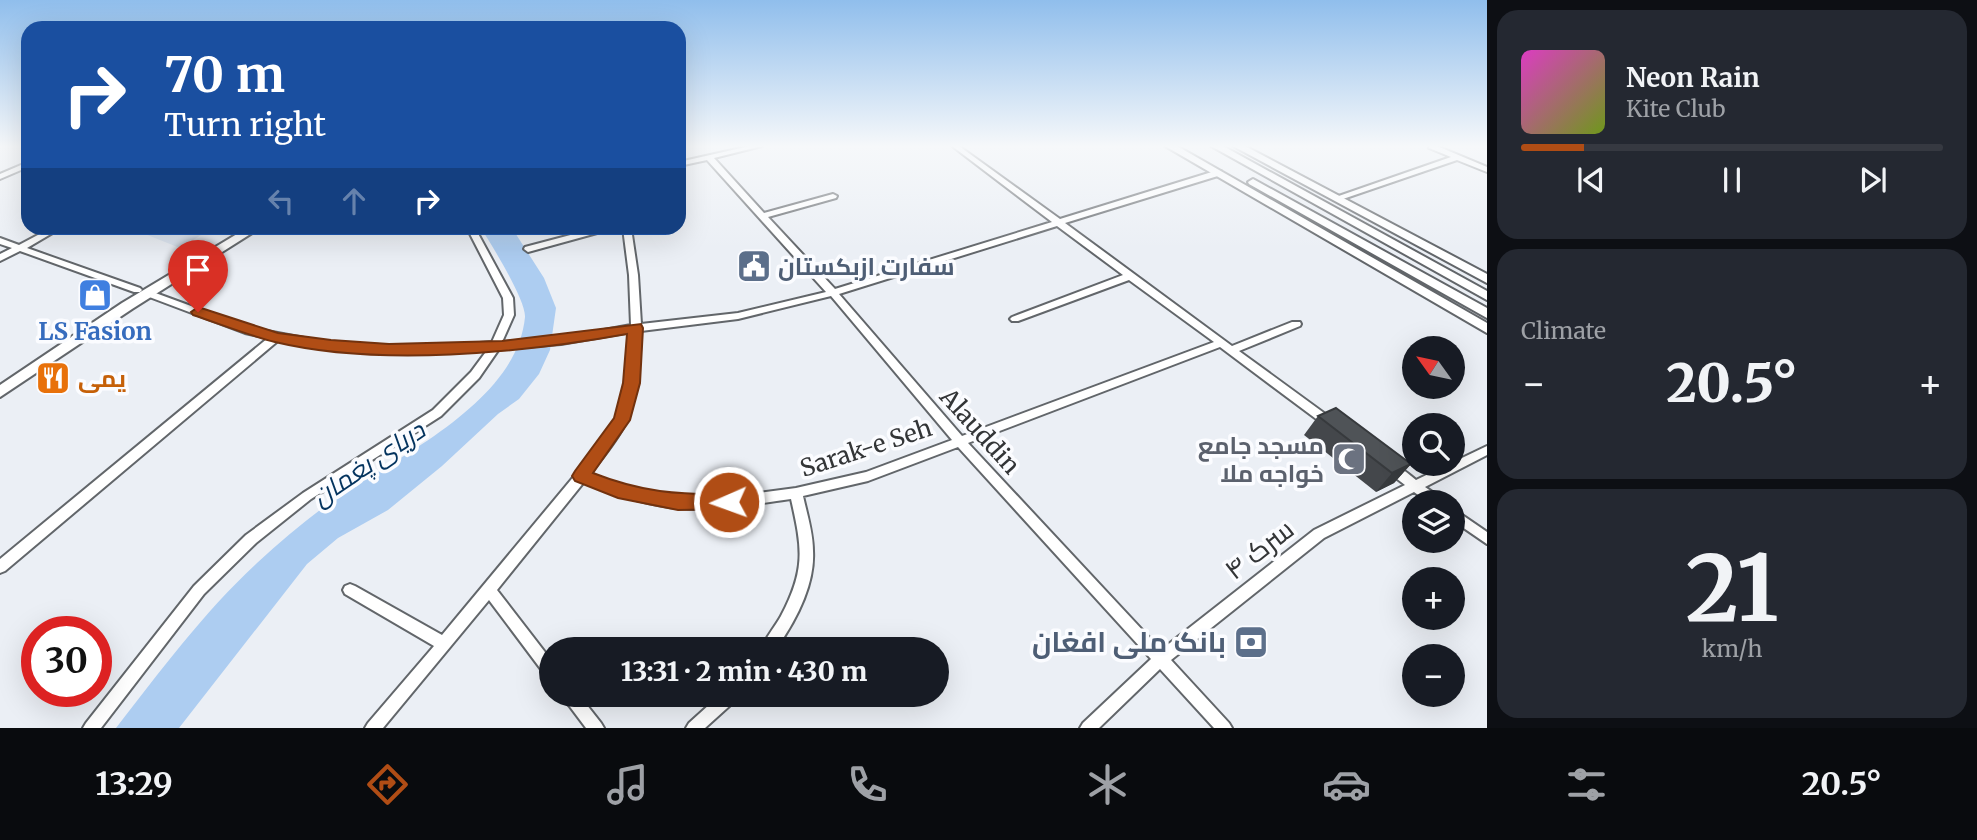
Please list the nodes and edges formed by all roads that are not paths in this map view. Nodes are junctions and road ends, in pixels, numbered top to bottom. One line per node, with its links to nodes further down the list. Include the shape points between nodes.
1 (729, 180): 11 (street, Alauddin)
2 (1001, 180): 12 (street)
3 (1195, 180): 12 (street)
4 (1230, 180): 32 (main road)
5 (1248, 180): 28 (main road)
6 (1277, 180): 27 (main road)
7 (1303, 180): 10 (main road)
8 (1390, 180): 10 (street)
9 (833, 196): 11 (street)
10 (1337, 198): 24 (main road)
11 (762, 216): 26 (street, Alauddin)
12 (1057, 222): 23 (street); 26 (street)
13 (44, 235): 20 (street)
14 (230, 235): 25 (main road)
15 (242, 235): 25 (main road)
16 (475, 235): 34 (street, via 508,298 509,315)
17 (570, 235): 21 (street)
18 (628, 235): 31 (street, via 636,278)
19 (0, 241): 20 (street)
20 (19, 248): 22 (street); 25 (street)
21 (528, 248)
22 (0, 258)
23 (1130, 276): 29 (street); 35 (street)
24 (1487, 279)
25 (142, 292): 33 (street); 36 (main road); 37 (main road)
26 (833, 293): 31 (street, via 738,316); 39 (street, Alauddin)
27 (1487, 296)
28 (1487, 314)
29 (1015, 319)
30 (1296, 324): 35 (street, Sarak-e Seh)
31 (635, 328): 34 (street); 42 (street, via 631,383 622,420)
32 (1487, 329)
33 (276, 337): 34 (street, via 389,349); 48 (street)
34 (499, 346): 57 (street, via 438,413 307,496 251,539 199,590)
35 (1227, 347): 38 (street); 39 (street, Sarak-e Seh)
36 (0, 380)
37 (0, 392)
38 (1339, 429)
39 (960, 442): 45 (street, Sarak-e Seh, via 868,476); 54 (street, Alauddin)
40 (1487, 450): 43 (street, سرک ۴)
41 (1382, 461): 43 (street)
42 (582, 476): 45 (street, via 618,491 678,503); 50 (street)
43 (1414, 485): 44 (street); 54 (street, سرک ۴, via 1318,534)
44 (1421, 490)
45 (796, 493): 51 (street, Sarak-e Seh, via 807,556 796,598)
46 (1465, 523): 47 (street)
47 (1487, 539)
48 (0, 567)
49 (350, 590): 52 (street)
50 (490, 591): 52 (street); 53 (street)
51 (777, 637)
52 (444, 645): 58 (street)
53 (539, 655)
54 (1161, 659): 61 (street, سرک ۴); 62 (street, Alauddin)
55 (579, 707): 59 (street)
56 (718, 707): 60 (street)
57 (91, 728)
58 (373, 728)
59 (596, 728)
60 (694, 728)
61 (1088, 728)
62 (1224, 728)

